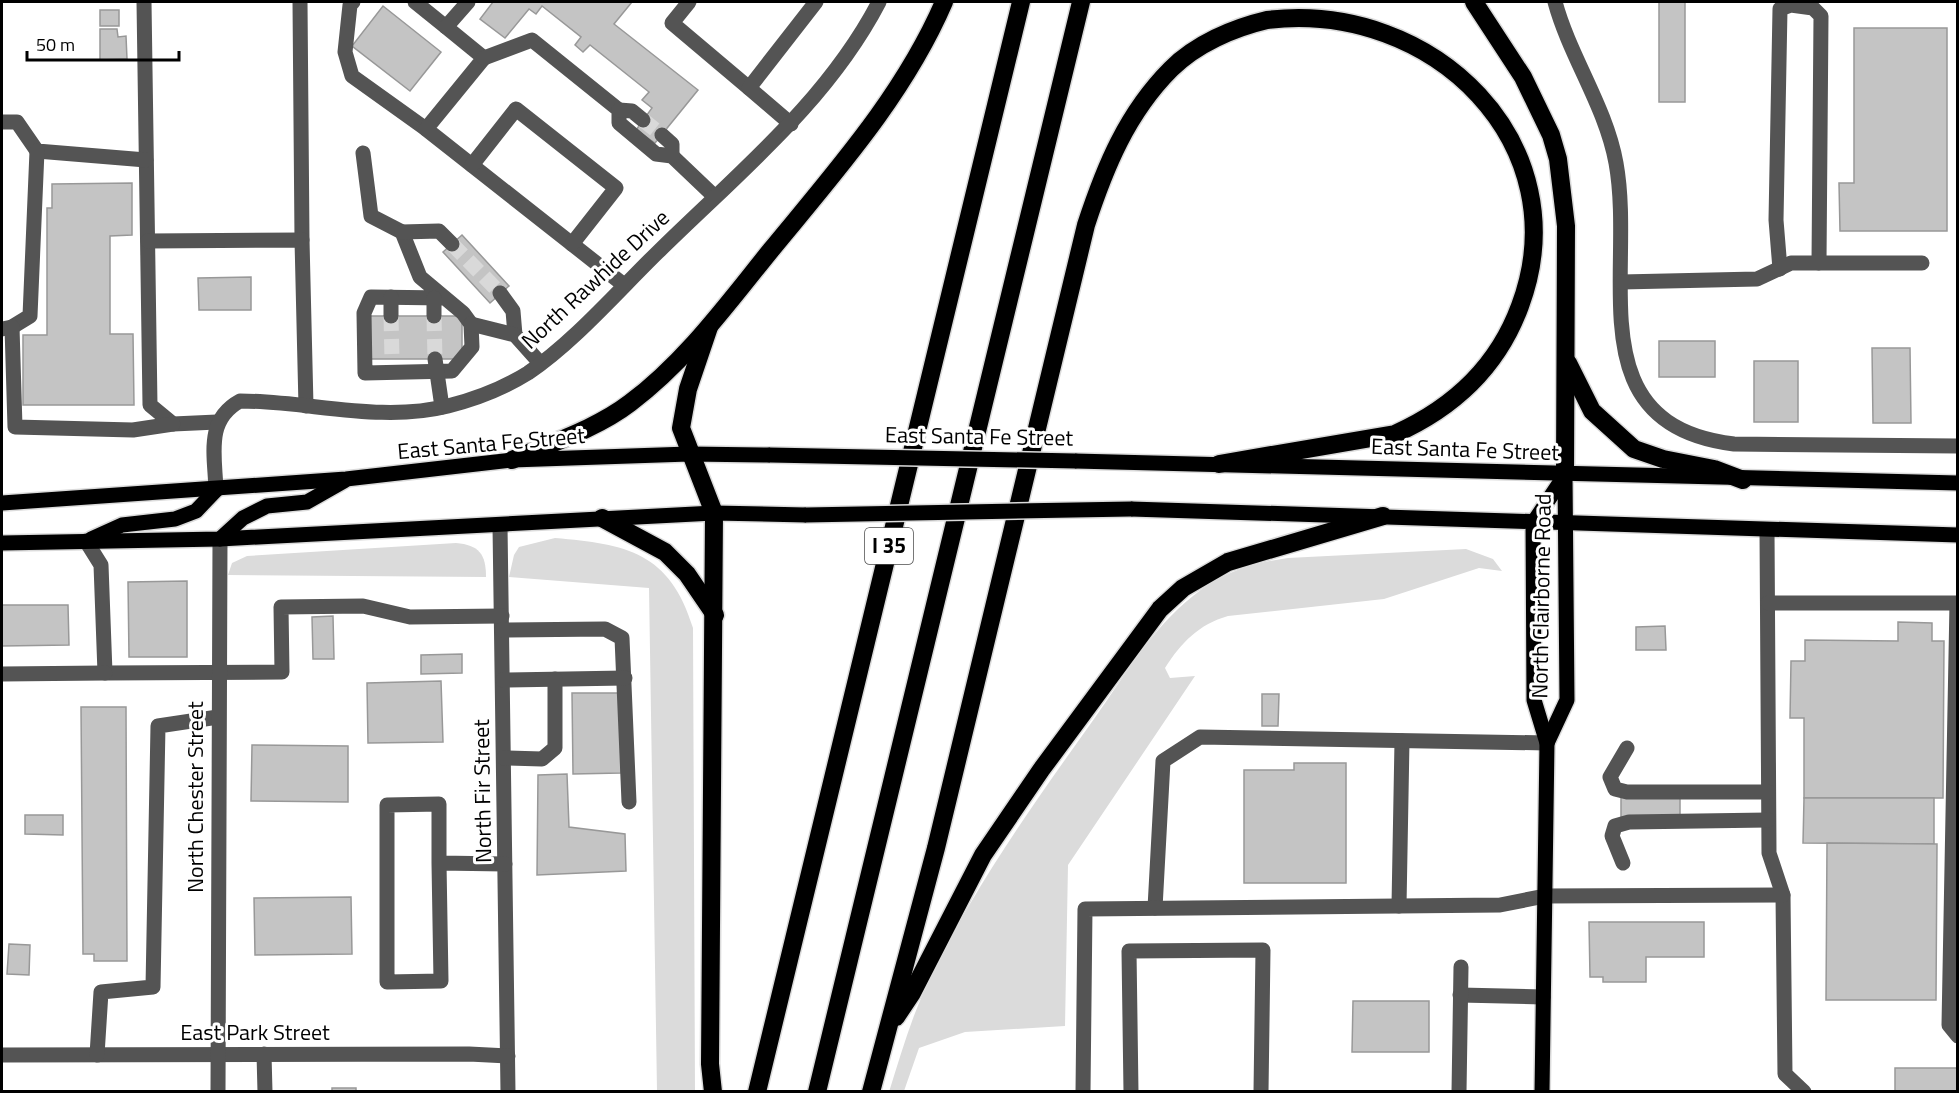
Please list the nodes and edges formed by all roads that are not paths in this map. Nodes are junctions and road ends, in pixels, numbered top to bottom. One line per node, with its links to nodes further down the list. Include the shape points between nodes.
1 (144, 2): 26 (street)
2 (300, 2): 30 (street)
3 (353, 2): 21 (street, via 345,52 352,75)
4 (415, 2): 14 (street)
5 (468, 2): 14 (street)
6 (689, 2): 16 (street, via 672,23)
7 (816, 2): 16 (street)
8 (879, 2): 20 (street, North Rawhide Drive, via 837,70)
9 (944, 2): 45 (highway, via 911,66 874,120)
10 (1021, 2): 115 (highway, I 35)
11 (1081, 2): 116 (highway, I 35)
12 (1474, 2): 48 (highway, via 1523,77 1558,159 1566,226)
13 (1555, 2): 37 (street, via 1616,162)
14 (446, 27): 15 (street)
15 (484, 58): 17 (street, via 532,40); 21 (street)
16 (749, 88): 20 (street)
17 (619, 110): 18 (street, via 632,111); 25 (street, via 619,123 656,154)
18 (643, 120)
19 (2, 122): 23 (street, via 17,122)
20 (791, 124): 28 (street, North Rawhide Drive)
21 (426, 129): 27 (street)
22 (662, 135): 25 (street, via 672,144)
23 (37, 151): 26 (street); 46 (street, via 30,316)
24 (363, 153): 29 (street, via 371,216)
25 (672, 156): 28 (street)
26 (146, 160): 31 (street)
27 (472, 165): 33 (street); 33 (street, via 516,109 616,188)
28 (714, 196): 38 (street, North Rawhide Drive)
29 (402, 232): 32 (street, via 439,231); 41 (street, via 420,277)
30 (302, 240): 31 (street); 51 (street)
31 (148, 241): 54 (street, via 150,405)
32 (453, 244)
33 (572, 244): 38 (street)
34 (1819, 263): 35 (street); 36 (street, via 1791,263); 36 (street, via 1821,16 1813,8 1791,5 1780,9 1776,220)
35 (1922, 263)
36 (1780, 268): 37 (street, via 1757,279)
37 (1621, 282): 55 (street, via 1621,340 1640,394 1667,424 1709,441 1734,444)
38 (624, 285): 49 (street, North Rawhide Drive)
39 (501, 293): 47 (street, via 513,311)
40 (391, 297): 41 (street); 42 (street); 50 (street, via 371,297 364,313 365,373 391,366)
41 (439, 298): 43 (street); 44 (street, via 463,313)
42 (391, 316)
43 (434, 316)
44 (471, 324): 47 (street); 50 (street, via 472,347 453,371)
45 (709, 327): 56 (highway, via 683,410 681,428); 57 (highway, via 628,405)
46 (7, 328): 54 (street, via 15,427 133,430)
47 (515, 335): 49 (street)
48 (1567, 362): 59 (highway); 61 (highway, via 1592,411 1635,449)
49 (540, 363): 52 (street, North Rawhide Drive, via 504,386)
50 (435, 365): 52 (street)
51 (306, 405): 52 (street, North Rawhide Drive, via 392,412); 53 (street, North Rawhide Drive, via 240,402 226,409)
52 (442, 407)
53 (217, 422): 54 (street); 63 (street)
54 (173, 424)
55 (1958, 446)
56 (689, 453): 57 (main road, East Santa Fe Street); 58 (main road, East Santa Fe Street, bridge); 65 (highway)
57 (512, 460): 60 (main road, East Santa Fe Street)
58 (1219, 464): 59 (main road, East Santa Fe Street); 103 (highway, via 1395,434 1419,423 1469,386 1504,342 1515,319 1532,262 1534,232 1532,199 1515,143 1483,92 1464,72 1432,48 1391,27 1306,15 1251,24 1225,34 1173,67 1134,113 1114,150 1086,225 936,848)
59 (1565, 475): 61 (main road, East Santa Fe Street); 68 (main road, North Clairborne Road); 69 (main road, North Clairborne Road)
60 (346, 479): 63 (main road, East Santa Fe Street); 73 (main road, via 307,502 267,506 243,518)
61 (1743, 480): 62 (main road, East Santa Fe Street)
62 (1958, 483)
63 (216, 490): 64 (main road, East Santa Fe Street); 74 (main road, via 196,511 175,519 122,525)
64 (2, 503)
65 (714, 513): 66 (main road, bridge, via 1131,509); 67 (main road); 77 (highway)
66 (1383, 516): 68 (main road); 103 (highway, via 1228,562 1184,588 1160,609 1054,751 983,855 912,993)
67 (602, 518): 70 (main road); 77 (highway, via 665,552 687,574)
68 (1533, 523): 69 (main road); 87 (main road, North Clairborne Road, via 1534,700)
69 (1566, 524): 71 (main road); 87 (main road, North Clairborne Road, via 1567,700)
70 (501, 526): 73 (main road); 78 (street, North Fir Street)
71 (1767, 530): 72 (main road); 76 (street)
72 (1958, 535)
73 (220, 539): 74 (main road); 81 (street, North Chester Street)
74 (86, 541): 75 (main road); 79 (street, via 101,565)
75 (2, 543)
76 (1767, 603): 90 (street); 104 (street, via 1958,603 1949,1025)
77 (715, 615): 114 (highway, via 710,1064)
78 (502, 623): 81 (street, via 410,617 363,606 281,607 282,672); 82 (street, via 605,629 622,638); 83 (street, North Fir Street)
79 (105, 673): 80 (street); 81 (street)
80 (2, 674)
81 (218, 674): 85 (street, North Chester Street)
82 (625, 678): 84 (street); 91 (street)
83 (503, 680): 84 (street); 89 (street, North Fir Street)
84 (555, 680): 89 (street, via 555,748 542,759)
85 (218, 717): 107 (street, via 158,726 153,987 101,992); 108 (street, North Chester Street)
86 (1402, 741): 87 (street); 98 (street); 99 (street, via 1200,737 1163,761)
87 (1547, 743): 97 (main road, North Clairborne Road)
88 (1627, 748): 90 (street, via 1610,777 1615,789)
89 (504, 758): 95 (street, North Fir Street)
90 (1768, 792): 92 (street)
91 (628, 802)
92 (1768, 820): 94 (street, via 1629,822 1615,826 1612,836); 96 (street, via 1768,853)
93 (439, 863): 93 (street, via 441,981 387,982 387,805 439,804); 95 (street)
94 (1623, 863)
95 (506, 864): 109 (street, North Fir Street)
96 (1783, 895): 97 (street); 110 (street, via 1785,1074)
97 (1545, 896): 98 (street, via 1512,904); 102 (main road, North Clairborne Road)
98 (1399, 906): 99 (street)
99 (1155, 908): 118 (street, via 1085,909)
100 (1461, 967): 101 (street)
101 (1460, 995): 102 (street); 121 (street)
102 (1543, 997): 122 (main road, North Clairborne Road)
103 (887, 1031): 117 (highway)
104 (1958, 1036)
105 (264, 1054): 108 (street, East Park Street); 109 (street, East Park Street); 112 (street)
106 (2, 1055): 107 (street, East Park Street)
107 (98, 1055): 108 (street, East Park Street)
108 (218, 1055): 111 (street, North Chester Street)
109 (508, 1056): 113 (street, North Fir Street)
110 (1798, 1089)
111 (218, 1092)
112 (265, 1092)
113 (508, 1092)
114 (713, 1092)
115 (757, 1092)
116 (817, 1092)
117 (871, 1092)
118 (1083, 1092)
119 (1131, 1092): 120 (street, via 1129,951 1263,950)
120 (1261, 1092)
121 (1459, 1092)
122 (1542, 1092)

